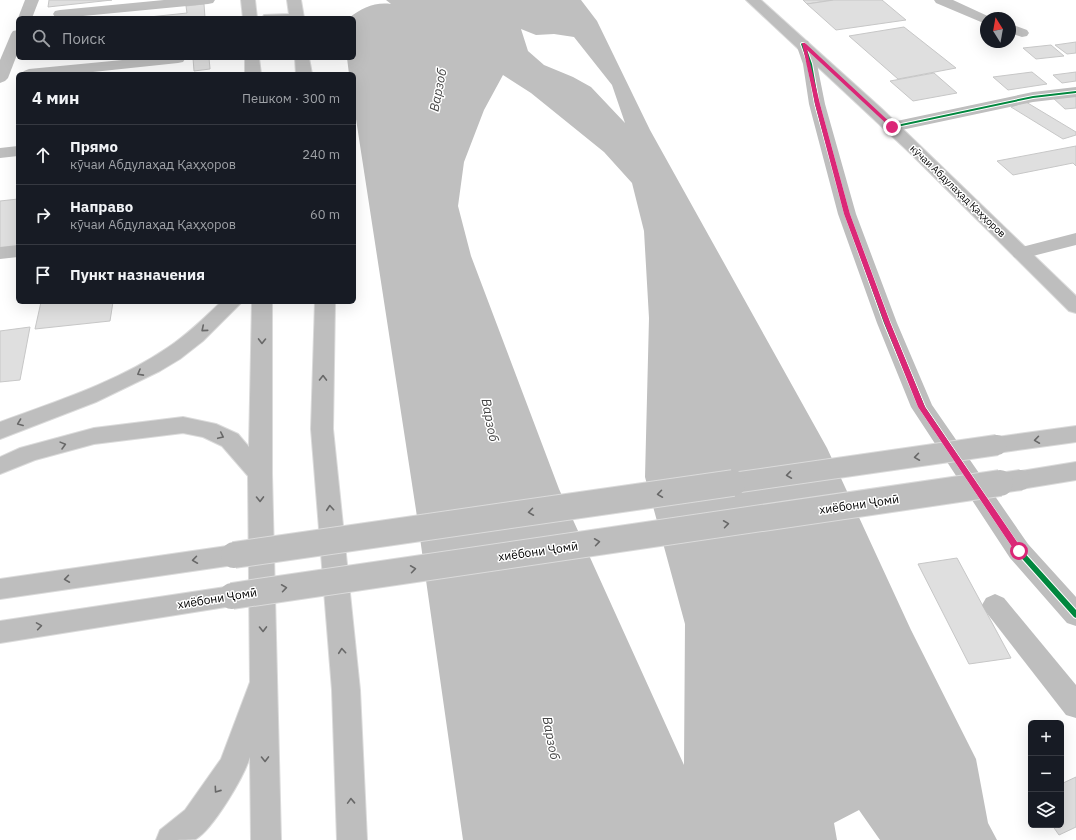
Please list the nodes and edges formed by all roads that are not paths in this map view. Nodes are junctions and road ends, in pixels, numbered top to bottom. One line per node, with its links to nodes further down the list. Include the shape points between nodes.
1 (32, 0): 8 (main road)
2 (208, 0): 7 (main road)
3 (248, 0): 9 (main road)
4 (294, 0): 10 (main road)
5 (753, 0): 13 (main road, кӯчаи Абдулаҳад Қаҳҳоров)
6 (941, 0): 11 (main road)
7 (60, 14)
8 (26, 16)
9 (250, 16)
10 (297, 16)
11 (980, 16)
12 (16, 39): 21 (main road)
13 (803, 44): 23 (main road, кӯчаи Абдулаҳад Қаҳҳоров); 41 (main road, кӯчаи Абдулаҳад Қаҳҳоров, via 847,214 922,407 1019,551)
14 (168, 60): 17 (main road)
15 (252, 60): 18 (main road)
16 (302, 60): 19 (main road)
17 (49, 72)
18 (253, 72)
19 (304, 72)
20 (16, 75): 21 (main road)
21 (0, 77)
22 (1076, 92): 23 (main road, via 1033,97)
23 (892, 127): 29 (main road, кӯчаи Абдулаҳад Қаҳҳоров)
24 (16, 151): 25 (main road)
25 (0, 153)
26 (1076, 239): 29 (main road)
27 (16, 251): 28 (main road)
28 (0, 253)
29 (1021, 253): 33 (main road, кӯчаи Абдулаҳад Қаҳҳоров)
30 (230, 304): 34 (main road, one-way to 34, via 174,354 117,386)
31 (262, 304): 38 (main road, one-way to 38)
32 (325, 304): 47 (main road, one-way to 32, via 346,690 322,429)
33 (1076, 307)
34 (0, 431)
35 (1076, 434): 39 (main road, one-way to 39, bridge)
36 (0, 466): 38 (main road, one-way to 38, via 28,454 94,436 184,425 208,430 230,440)
37 (1076, 471): 42 (main road, хиёбони Ҷомӣ, one-way to 37, bridge)
38 (260, 474): 43 (main road, one-way to 43)
39 (0, 589)
40 (995, 606): 44 (main road)
41 (1076, 615)
42 (0, 632)
43 (263, 677): 45 (main road, one-way to 45, via 233,766 196,820); 46 (main road, one-way to 46)
44 (1076, 706)
45 (171, 840)
46 (266, 840)
47 (352, 840)

